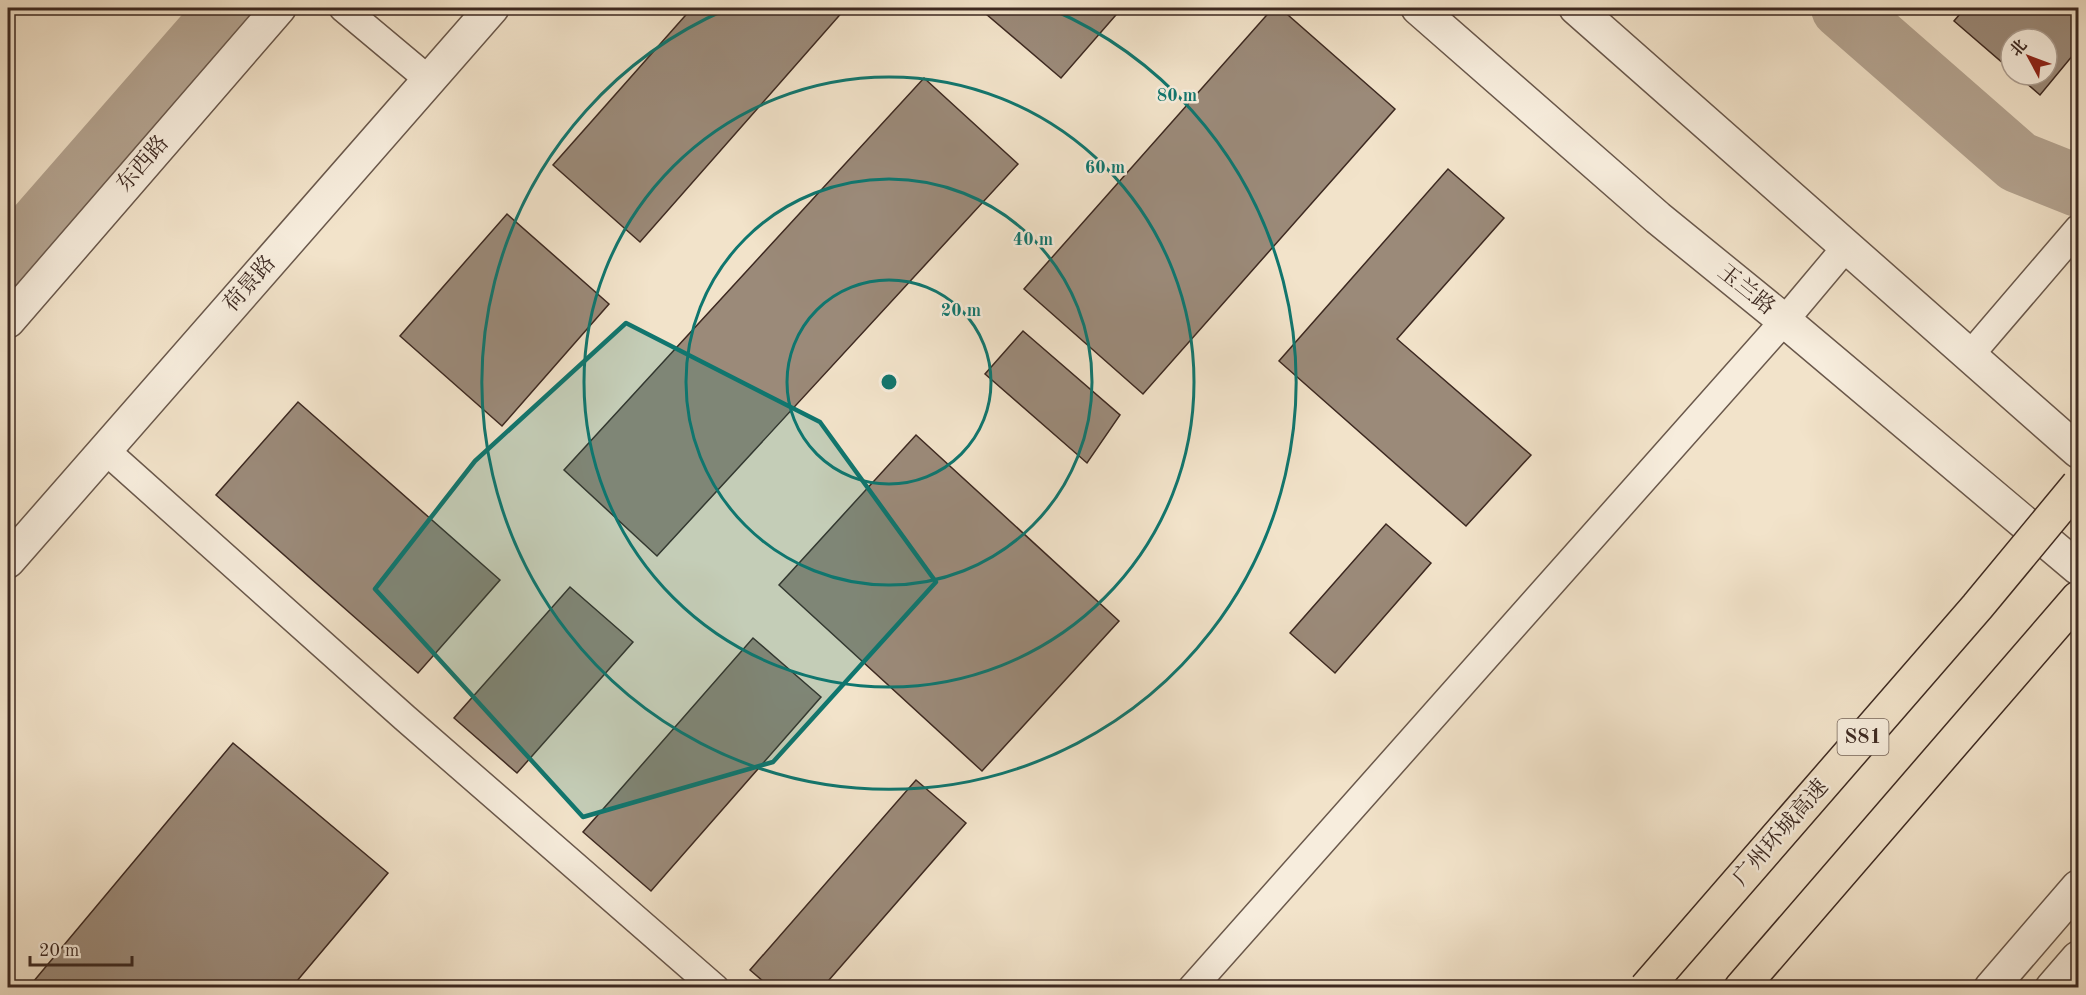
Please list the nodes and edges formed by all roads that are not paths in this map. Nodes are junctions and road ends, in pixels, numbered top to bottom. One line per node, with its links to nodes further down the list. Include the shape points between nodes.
1 (279, 8): 9 (street, 东西路)
2 (343, 8): 6 (street)
3 (492, 8): 6 (street, 荷景路)
4 (1418, 8): 10 (street, 玉兰路, via 1658,218)
5 (1576, 8): 8 (street)
6 (429, 80): 12 (street, 荷景路)
7 (2079, 229): 11 (street)
8 (1847, 246): 10 (street); 11 (street)
9 (8, 321)
10 (1784, 321): 16 (street, 玉兰路); 21 (street)
11 (1970, 355): 13 (street)
12 (104, 449): 15 (street, 荷景路); 20 (street)
13 (2079, 451)
14 (2079, 485): 22 (highway, 广州环城高速 / S81, bridge)
15 (8, 561)
16 (2079, 568)
17 (2079, 598): 23 (highway)
18 (2079, 887): 24 (street)
19 (2079, 958): 25 (street)
20 (715, 987)
21 (1192, 987)
22 (1646, 987)
23 (1741, 987)
24 (1991, 987)
25 (2052, 987)

